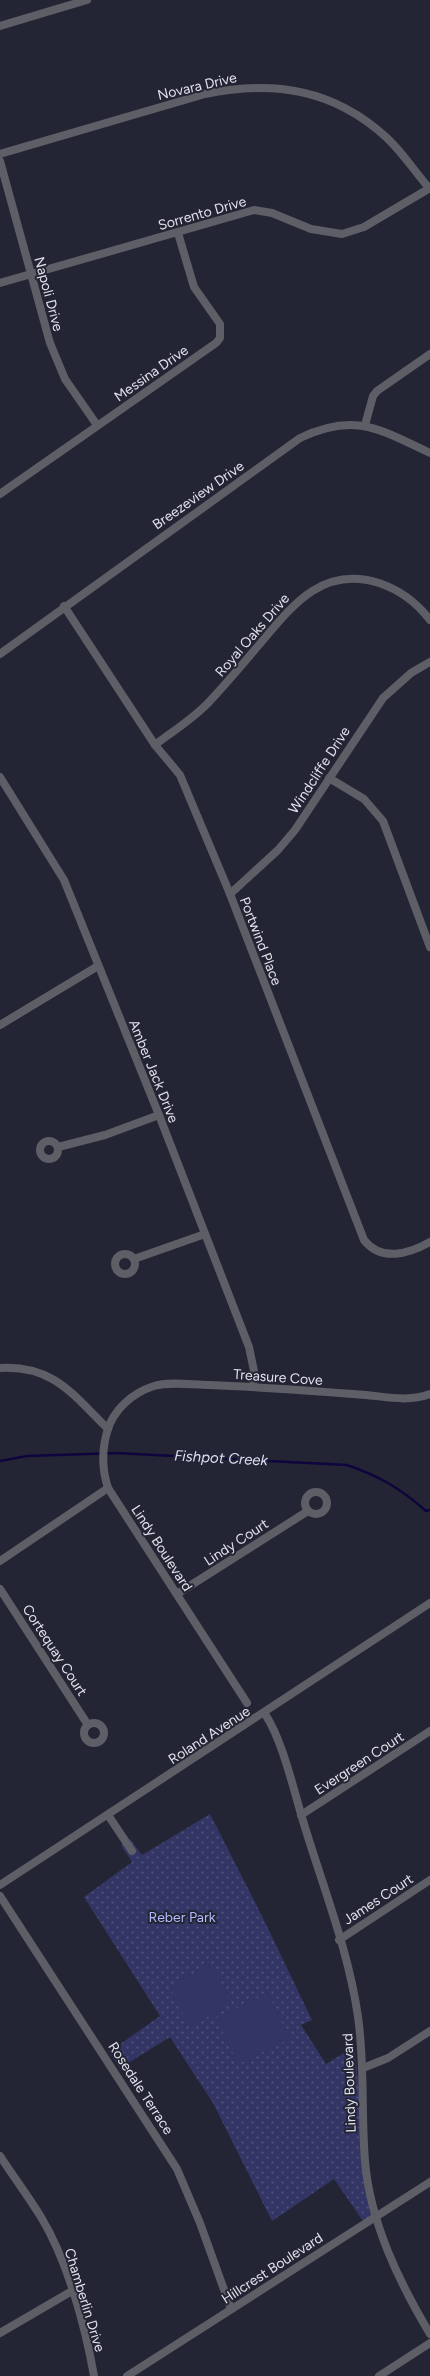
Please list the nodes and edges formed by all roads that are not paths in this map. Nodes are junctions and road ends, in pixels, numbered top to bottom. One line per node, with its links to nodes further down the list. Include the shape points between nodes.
1 (87, 0): 2 (street)
2 (72, 2): 3 (street)
3 (0, 26)
4 (0, 154): 6 (street, Novara Drive, via 205,94 268,86 317,97 361,118 388,139)
5 (0, 160): 8 (street, Napoli Drive)
6 (429, 188): 7 (street, Sorrento Drive, via 364,227 342,234 311,230 259,210)
7 (178, 233): 8 (street, Sorrento Drive); 11 (street, Messina Drive, via 194,287 220,324 220,338)
8 (31, 275): 9 (street, Sorrento Drive); 11 (street, Napoli Drive, via 59,368)
9 (0, 283)
10 (430, 354): 12 (street, via 377,391)
11 (97, 425): 14 (street, Messina Drive)
12 (365, 425): 13 (street, Breezeview Drive); 15 (street, Breezeview Drive, via 340,424 300,438)
13 (430, 453)
14 (0, 494)
15 (64, 606): 17 (street, Breezeview Drive); 19 (street, Portwind Place)
16 (430, 620): 19 (street, Royal Oaks Drive, via 406,596 385,585 360,579 323,584 295,604 207,704)
17 (0, 654)
18 (430, 662): 21 (street, Windcliffe Drive, via 383,698)
19 (155, 745): 22 (street, Portwind Place, via 180,775)
20 (0, 777): 24 (street, Amber Jack Drive, via 58,869)
21 (329, 778): 22 (street, Windcliffe Drive, via 287,840); 23 (street, via 364,800 382,821 392,840)
22 (230, 894): 29 (street, Portwind Place, via 364,1240 372,1249 387,1254 417,1249)
23 (430, 948)
24 (98, 966): 25 (street); 26 (street, Amber Jack Drive)
25 (0, 1025)
26 (159, 1115): 27 (street); 28 (street, Amber Jack Drive)
27 (58, 1148)
28 (205, 1234): 30 (street); 32 (street, Amber Jack Drive, via 249,1347)
29 (430, 1242)
30 (134, 1259)
31 (0, 1368): 35 (street, via 28,1369 60,1381)
32 (254, 1387): 33 (street, Treasure Cove, via 400,1398); 34 (street, Treasure Cove, via 168,1384 146,1389)
33 (430, 1394)
34 (128, 1401): 35 (street, Lindy Boulevard, via 112,1416)
35 (108, 1429): 36 (street, Lindy Boulevard, via 105,1440)
36 (108, 1488): 38 (street); 40 (street, Lindy Boulevard)
37 (308, 1511): 40 (street, Lindy Court)
38 (0, 1561)
39 (0, 1589): 44 (street, Cortequay Court)
40 (177, 1594): 42 (street, Lindy Boulevard)
41 (430, 1603): 43 (street, Roland Avenue)
42 (247, 1702)
43 (265, 1714): 46 (street, Roland Avenue); 47 (street, Lindy Boulevard)
44 (88, 1725)
45 (430, 1732): 47 (street, Evergreen Court)
46 (108, 1815): 48 (street); 50 (street, Roland Avenue)
47 (301, 1815): 52 (street, Lindy Boulevard)
48 (132, 1851)
49 (430, 1880): 52 (street, James Court)
50 (0, 1885)
51 (0, 1896): 59 (street, Rosedale Terrace, via 177,2169)
52 (339, 1940): 54 (street, Lindy Boulevard, via 355,1998)
53 (430, 2031): 54 (street, via 388,2058)
54 (363, 2068): 57 (street, Lindy Boulevard, via 365,2163)
55 (0, 2156): 58 (street, Chamberlin Drive, via 41,2218 60,2256)
56 (430, 2182): 57 (street, Hillcrest Boulevard)
57 (376, 2216): 59 (street, Hillcrest Boulevard); 61 (street, Lindy Boulevard, via 390,2255)
58 (72, 2291): 60 (street); 63 (street, Chamberlin Drive)
59 (231, 2309): 64 (street, Hillcrest Boulevard)
60 (0, 2333)
61 (430, 2334)
62 (430, 2343): 65 (street)
63 (94, 2376)
64 (127, 2376)
65 (379, 2376)

